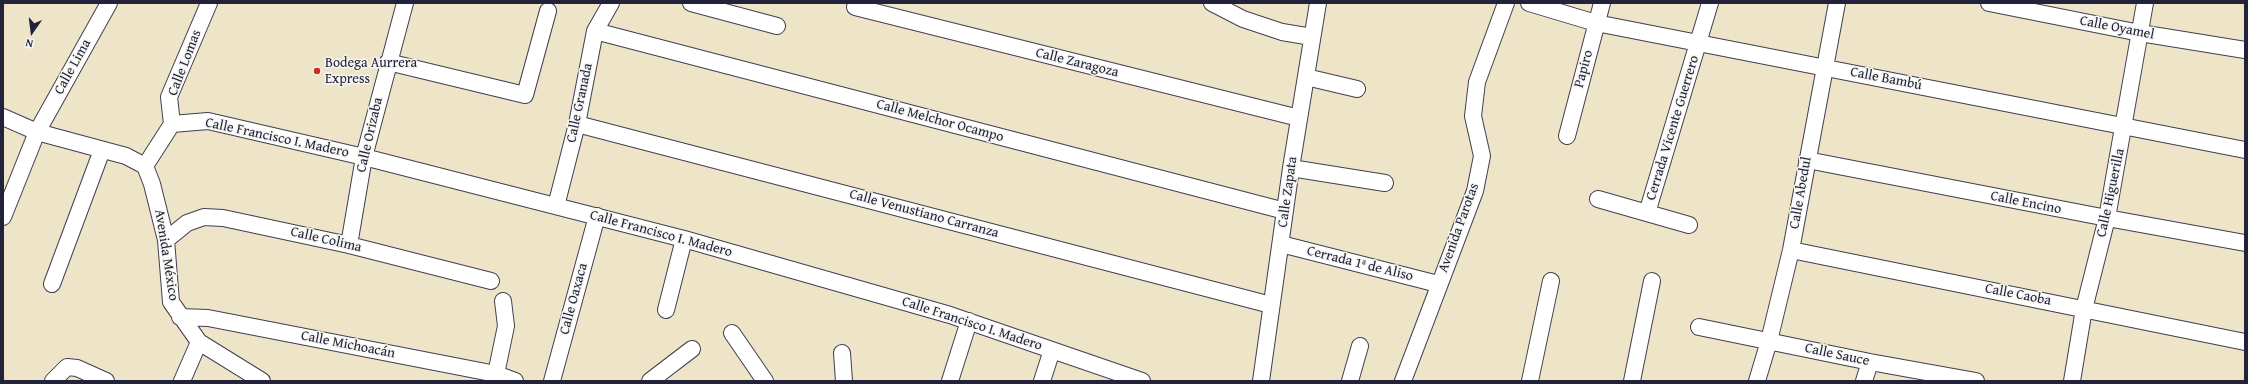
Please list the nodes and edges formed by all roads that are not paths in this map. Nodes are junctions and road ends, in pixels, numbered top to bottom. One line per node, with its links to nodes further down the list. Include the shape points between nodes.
1 (109, 3): 33 (street, Calle Lima)
2 (209, 3): 30 (street, Calle Lomas, via 169,96)
3 (405, 3): 24 (street, Calle Orizaba)
4 (611, 3): 19 (street, Calle Granada)
5 (691, 3): 18 (street)
6 (1212, 3): 21 (street, via 1243,19 1282,32)
7 (1318, 3): 21 (street, Calle Zapata)
8 (1506, 3): 60 (street, Avenida Parotas, via 1477,82 1473,116 1482,156 1475,191)
9 (1529, 3): 17 (street, Calle Bambú)
10 (1602, 3): 17 (street, Papiro)
11 (1710, 3): 22 (street, Cerrada Vicente Guerrero)
12 (1837, 3): 25 (street, Calle Abedul)
13 (1989, 3): 20 (street, Calle Oyamel)
14 (2145, 3): 20 (street, Calle Higuerilla)
15 (854, 4): 29 (street, Calle Zaragoza)
16 (548, 11): 24 (street, via 525,95)
17 (1596, 23): 22 (street, Calle Bambú); 34 (street, Papiro)
18 (777, 26)
19 (595, 31): 31 (street, Calle Granada); 44 (street, Calle Melchor Ocampo)
20 (2140, 33): 23 (street, Calle Oyamel); 32 (street, Calle Higuerilla)
21 (1312, 37): 26 (street, Calle Zapata)
22 (1698, 43): 25 (street, Calle Bambú); 45 (street, Cerrada Vicente Guerrero)
23 (2245, 50)
24 (388, 62): 37 (street, Calle Orizaba)
25 (1824, 67): 32 (street, Calle Bambú); 38 (street, Calle Abedul)
26 (1306, 77): 27 (street); 29 (street, Calle Zapata)
27 (1357, 89)
28 (3, 117): 33 (street)
29 (1299, 118): 40 (street, Calle Zapata)
30 (172, 124): 37 (street, Calle Francisco I. Madero, via 208,121); 39 (street)
31 (577, 124): 43 (street, Calle Granada); 62 (street, Calle Venustiano Carranza)
32 (2125, 125): 36 (street, Calle Bambú); 48 (street, Calle Higuerilla)
33 (38, 132): 35 (street); 47 (street, Calle Lima)
34 (1567, 136)
35 (102, 150): 39 (street, via 126,156); 59 (street)
36 (2245, 150)
37 (364, 157): 43 (street, Calle Francisco I. Madero); 54 (street, Calle Orizaba)
38 (1807, 160): 48 (street, Calle Encino); 55 (street, Calle Abedul)
39 (145, 166): 51 (street, Avenida México)
40 (1291, 168): 41 (street); 44 (street, Calle Zapata)
41 (1385, 182)
42 (1598, 200): 45 (street, Cerrada Vicente Guerrero)
43 (556, 206): 46 (street, Calle Francisco I. Madero)
44 (1285, 211): 53 (street, Calle Zapata)
45 (1647, 213): 49 (street, Cerrada Vicente Guerrero)
46 (597, 216): 50 (street, Calle Francisco I. Madero); 84 (street, Calle Oaxaca)
47 (3, 217)
48 (2107, 218): 52 (street, Calle Encino); 63 (street, Calle Higuerilla)
49 (1690, 225)
50 (684, 239): 64 (street); 66 (street, Calle Francisco I. Madero)
51 (166, 240): 54 (street, Calle Colima, via 187,223 204,217 223,218); 65 (street, Avenida México, via 171,302)
52 (2245, 242)
53 (1281, 244): 60 (street, Cerrada 1ª de Aliso); 62 (street, Calle Zapata)
54 (349, 245): 56 (street, Calle Colima)
55 (1791, 250): 63 (street, Calle Caoba); 70 (street, Calle Abedul)
56 (492, 281)
57 (1652, 281): 95 (street)
58 (1551, 282): 94 (street)
59 (52, 284)
60 (1438, 284): 93 (street, Avenida Parotas)
61 (503, 301): 77 (street, via 506,326)
62 (1271, 305): 91 (street, Calle Zapata)
63 (2084, 309): 71 (street, Calle Caoba); 99 (street, Calle Higuerilla)
64 (666, 310)
65 (180, 317): 69 (street, Avenida México); 77 (street, Calle Michoacán, via 208,318)
66 (969, 321): 74 (street, Calle Francisco I. Madero); 88 (street)
67 (1700, 328): 70 (street, Calle Sauce)
68 (732, 333): 86 (street)
69 (199, 342): 81 (street); 82 (street, Avenida México)
70 (1769, 342): 76 (street, Calle Sauce); 96 (street, Calle Abedul)
71 (2245, 342)
72 (1360, 346): 92 (street)
73 (692, 349): 78 (street)
74 (1052, 350): 89 (street); 90 (street, Calle Francisco I. Madero)
75 (842, 354): 87 (street)
76 (1870, 362): 97 (street); 98 (street, Calle Sauce)
77 (496, 374): 83 (street, Calle Michoacán)
78 (669, 376): 85 (street)
79 (53, 381): 80 (street, via 67,367 77,368)
80 (106, 381)
81 (182, 381)
82 (262, 381)
83 (515, 381)
84 (552, 381)
85 (650, 381)
86 (765, 381)
87 (844, 381)
88 (950, 381)
89 (1042, 381)
90 (1140, 381)
91 (1261, 381)
92 (1350, 381)
93 (1403, 381)
94 (1530, 381)
95 (1632, 381)
96 (1757, 381)
97 (1864, 381)
98 (1976, 381)
99 (2072, 381)

